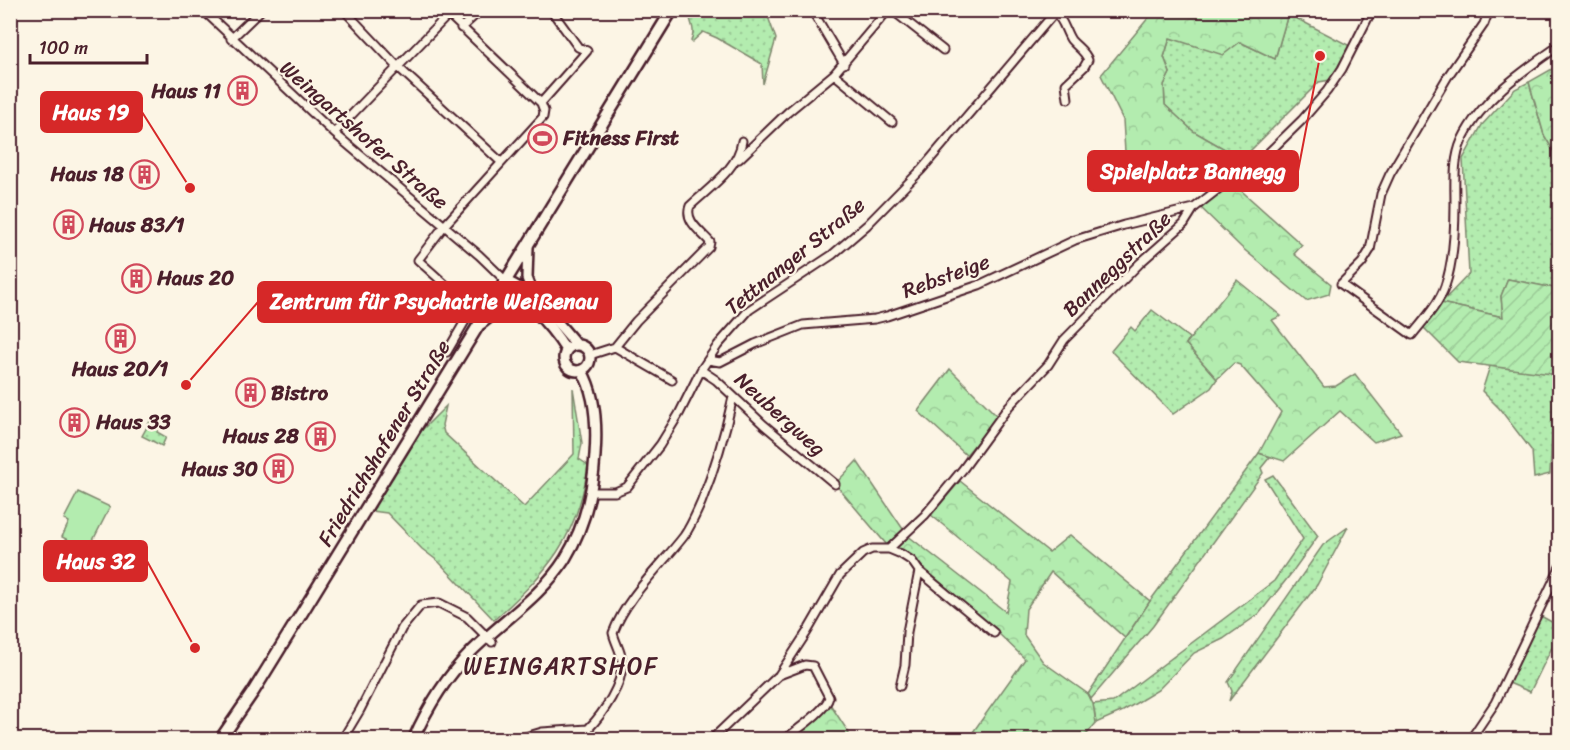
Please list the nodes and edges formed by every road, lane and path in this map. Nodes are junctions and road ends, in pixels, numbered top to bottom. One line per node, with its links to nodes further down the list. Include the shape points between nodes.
1 (203, 10): 14 (street, Weingartshofer Straße)
2 (261, 10): 14 (street)
3 (344, 10): 18 (street)
4 (482, 10): 13 (street)
5 (552, 10): 21 (street, via 578,47 587,51)
6 (672, 10): 29 (main road, Friedrichshafener Straße)
7 (890, 10): 16 (street); 17 (street)
8 (1372, 10): 27 (street, Banneggstraße, via 1327,91 1302,120 1254,167)
9 (1489, 10): 15 (street, via 1390,174 1381,194 1370,250 1341,284 1412,335 1446,285 1453,245 1455,159 1461,141 1506,84)
10 (814, 11): 17 (street)
11 (1056, 12): 20 (street, Tettnanger Straße, via 1088,60 1066,84); 38 (street, Tettnanger Straße, via 921,170 867,225 832,255 749,310)
12 (446, 13): 13 (street); 18 (street)
13 (461, 28): 21 (street)
14 (231, 39): 23 (street, Weingartshofer Straße)
15 (1560, 45)
16 (943, 50)
17 (844, 64): 19 (street)
18 (397, 66): 23 (street); 25 (street)
19 (834, 74): 22 (street); 26 (street)
20 (1068, 99)
21 (541, 103): 25 (street, via 543,117)
22 (892, 122)
23 (334, 133): 28 (street, Weingartshofer Straße)
24 (742, 141): 26 (street)
25 (501, 162): 28 (street)
26 (735, 163): 34 (street, via 687,212 710,247)
27 (1194, 208): 38 (street, Rebsteige, via 1075,240 979,285 887,316 803,325 720,362); 45 (street, Banneggstraße, via 1184,224 1064,340 1048,365 1009,405 925,515)
28 (444, 226): 30 (street, Weingartshofer Straße); 36 (street, via 418,260 468,312)
29 (528, 247): 30 (main road, Friedrichshafener Straße); 31 (street, via 527,278)
30 (506, 281): 31 (street, via 520,287); 32 (main road, Friedrichshafener Straße)
31 (533, 303): 32 (street, via 506,307); 33 (street); 35 (street)
32 (477, 327): 53 (main road, Friedrichshafener Straße)
33 (577, 345): 35 (street); 37 (street)
34 (615, 347): 37 (street); 41 (street)
35 (566, 350): 40 (street, via 565,365 572,371)
36 (447, 352)
37 (590, 355): 40 (street, via 588,366)
38 (708, 360): 39 (street, Tettnanger Straße)
39 (701, 370): 42 (street, Neubergweg); 44 (street, Tettnanger Straße, via 660,445 627,487 615,492)
40 (582, 371): 44 (street, via 595,414)
41 (672, 380)
42 (733, 397): 43 (street, Neubergweg); 52 (street, via 721,449 692,523 616,626 613,633 622,658 621,672 605,709)
43 (835, 484)
44 (591, 492): 49 (street, via 577,537 559,567)
45 (889, 549): 47 (street, via 912,561); 50 (street, via 863,553 840,575)
46 (1560, 567): 60 (street, via 1495,703)
47 (919, 571): 48 (street); 51 (street)
48 (994, 633)
49 (490, 639): 54 (street, via 467,617 439,603 422,605 402,628); 55 (street, via 457,667 438,691)
50 (779, 675): 58 (street); 59 (street, via 805,665 813,666 830,697)
51 (900, 686)
52 (588, 729): 56 (street, via 542,732); 57 (street)
53 (220, 740)
54 (342, 740)
55 (413, 740)
56 (515, 740)
57 (592, 740)
58 (711, 740)
59 (784, 740)
60 (1470, 740)

